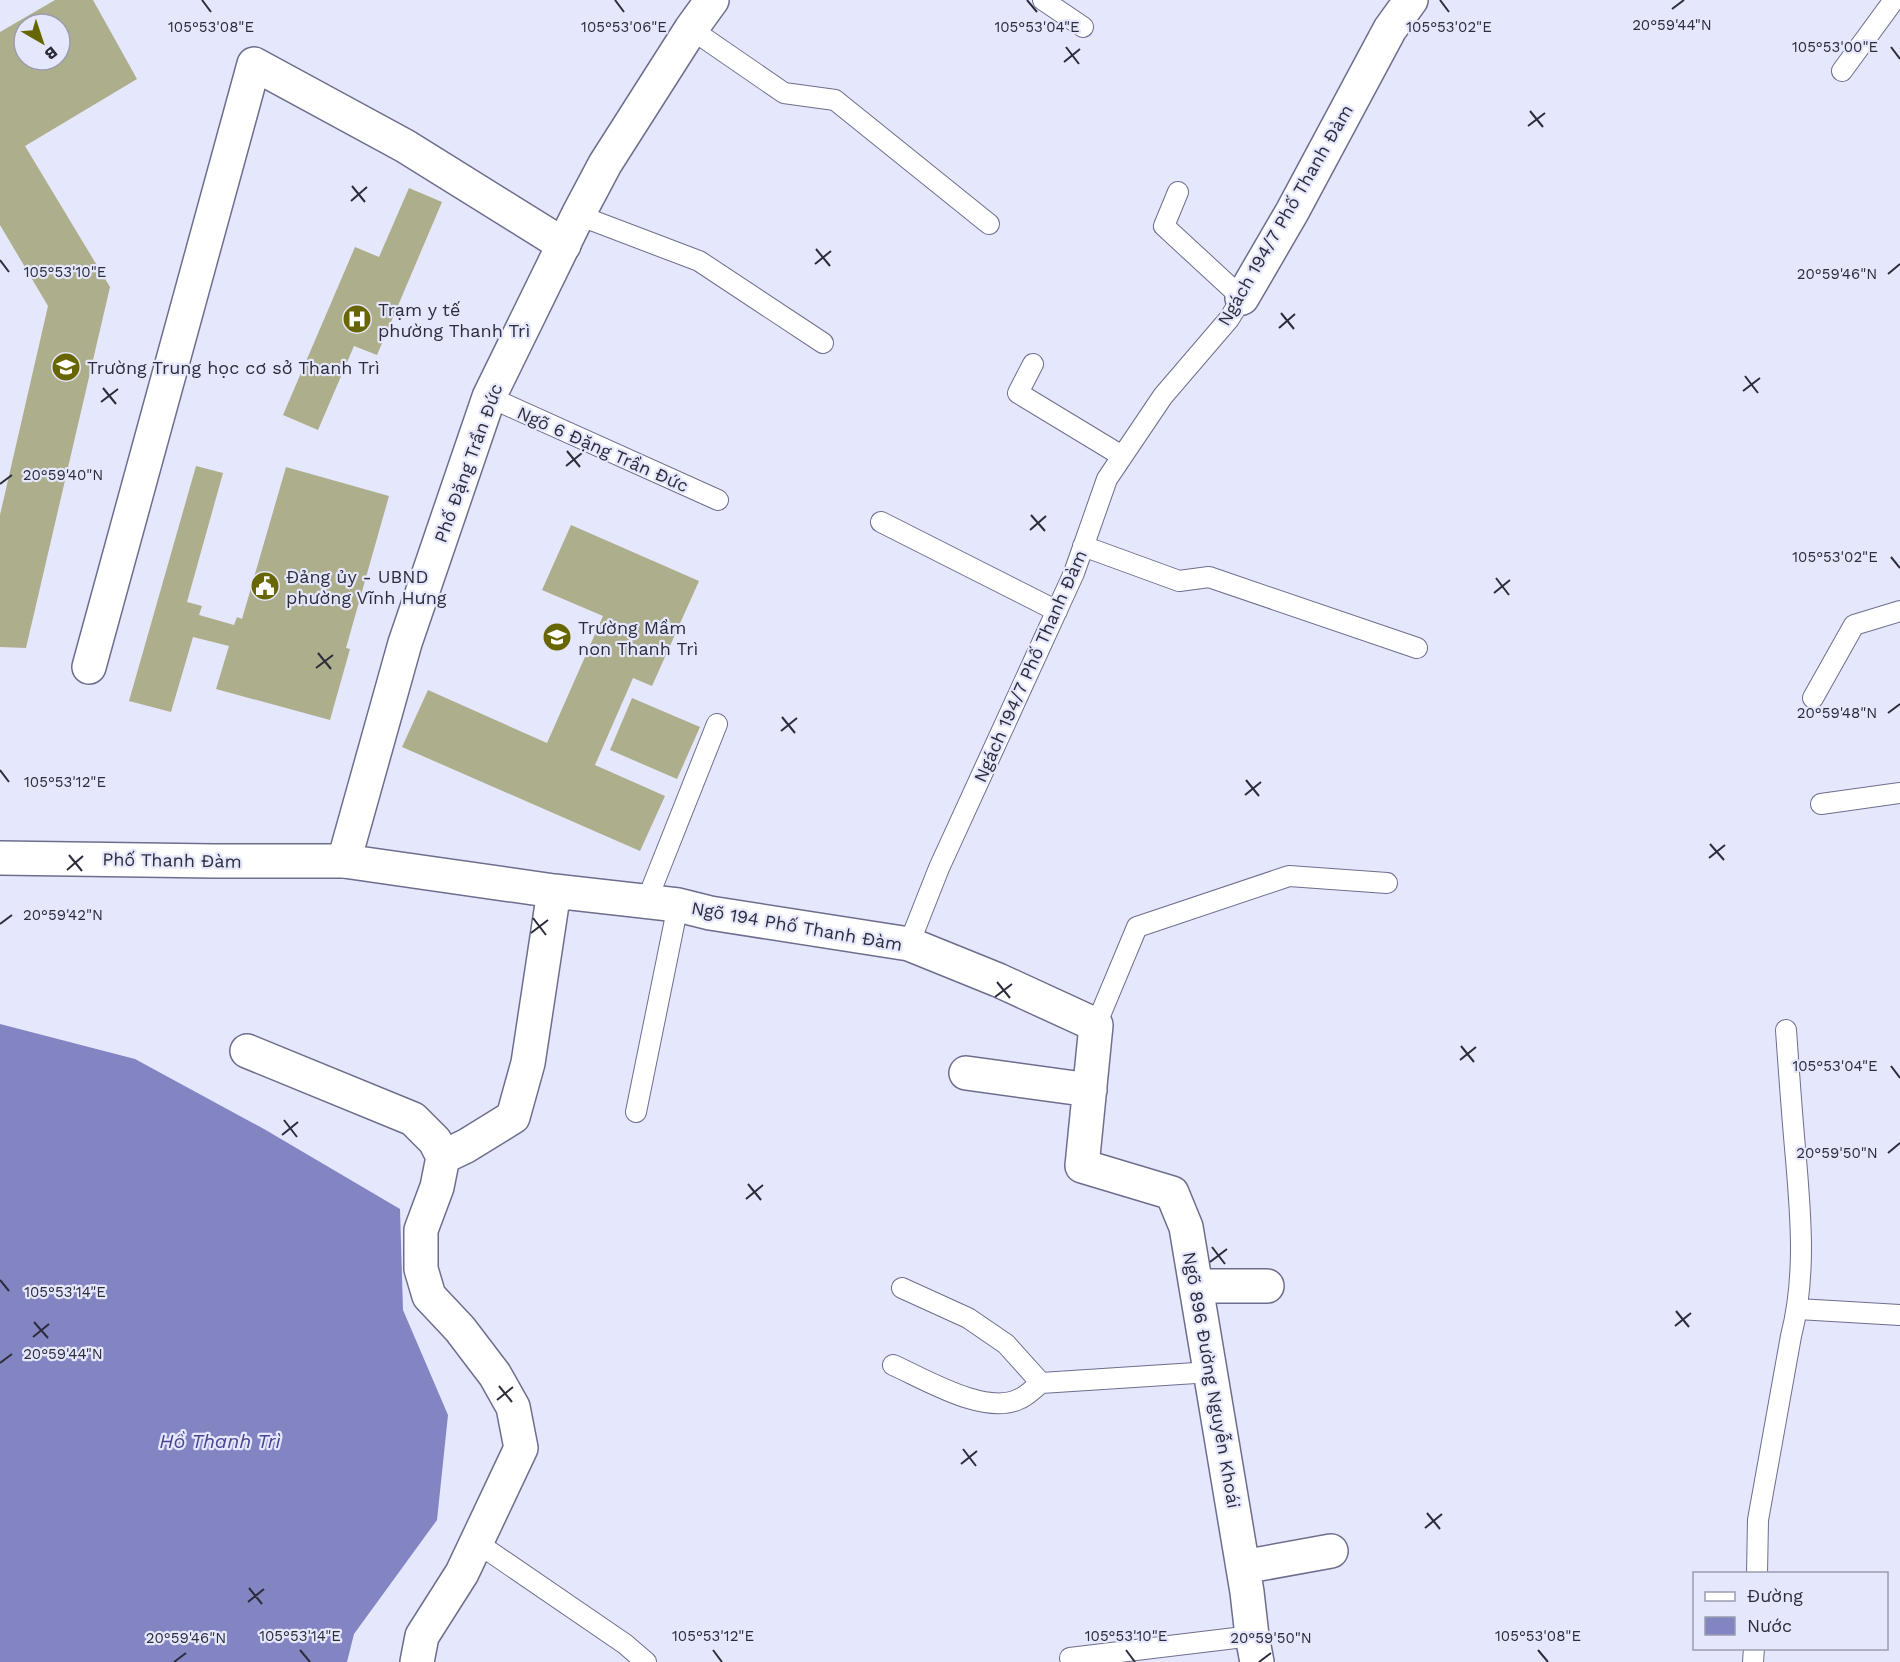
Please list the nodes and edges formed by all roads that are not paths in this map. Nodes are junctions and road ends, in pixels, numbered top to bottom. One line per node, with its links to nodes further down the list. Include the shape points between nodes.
1 (712, 0): 6 (street, Phố Đặng Trần Đức)
2 (1043, 0): 5 (lane)
3 (1411, 0): 12 (street, Ngách 194/7 Phố Thanh Đàm, via 1390,29)
4 (1894, 0): 7 (lane)
5 (1083, 27)
6 (691, 29): 9 (street, Phố Đặng Trần Đức, via 605,164); 10 (lane, via 784,93 835,100)
7 (1842, 71)
8 (1178, 192): 12 (lane, via 1164,226)
9 (578, 215): 11 (street, Phố Đặng Trần Đức); 13 (lane, via 699,261)
10 (989, 224)
11 (564, 245): 15 (street, Phố Đặng Trần Đức); 23 (street, via 405,146 254,64)
12 (1242, 298): 16 (lane, Ngách 194/7 Phố Thanh Đàm, via 1230,319 1163,396)
13 (824, 343)
14 (1033, 364): 16 (lane, via 1018,393)
15 (489, 397): 17 (lane, Ngõ 6 Đặng Trần Đức); 29 (street, Phố Đặng Trần Đức, via 405,643)
16 (1122, 456): 19 (lane, Ngách 194/7 Phố Thanh Đàm, via 1107,479)
17 (718, 500)
18 (881, 522): 20 (lane)
19 (1083, 546): 20 (lane, Ngách 194/7 Phố Thanh Đàm); 22 (lane, via 1179,581 1209,577)
20 (1057, 611): 34 (lane, Ngách 194/7 Phố Thanh Đàm, via 939,868)
21 (1900, 611): 24 (lane, via 1854,625)
22 (1417, 648)
23 (89, 667)
24 (1814, 698)
25 (717, 724): 32 (lane)
26 (1900, 793): 27 (lane)
27 (1821, 804)
28 (0, 858): 29 (street, Phố Thanh Đàm)
29 (344, 861): 31 (street, Ngõ 194 Phố Thanh Đàm)
30 (1387, 883): 35 (lane, via 1289,876 1137,927)
31 (554, 891): 32 (street, Ngõ 194 Phố Thanh Đàm); 41 (street, via 528,1063 513,1117)
32 (647, 900): 33 (street, Ngõ 194 Phố Thanh Đàm)
33 (678, 904): 34 (street, Ngõ 194 Phố Thanh Đàm, via 710,913); 40 (lane)
34 (909, 944): 35 (street, Ngõ 194 Phố Thanh Đàm)
35 (1096, 1025): 39 (street)
36 (1786, 1030): 45 (lane, via 1799,1193 1802,1269)
37 (247, 1051): 41 (street, via 413,1119 435,1141)
38 (966, 1073): 39 (street)
39 (1090, 1090): 42 (street, Ngõ 896 Đường Nguyễn Khoái, via 1083,1166 1172,1193 1186,1227)
40 (636, 1112)
41 (442, 1157): 50 (street, via 437,1187 421,1230 421,1269 429,1296 495,1375 513,1407 521,1448)
42 (1196, 1286): 43 (street); 48 (street, Ngõ 896 Đường Nguyễn Khoái)
43 (1267, 1286)
44 (902, 1288): 49 (lane, via 968,1318 1006,1344)
45 (1798, 1309): 46 (lane); 53 (lane, via 1758,1520)
46 (1900, 1315)
47 (893, 1365): 49 (lane, via 975,1401 992,1404 1018,1400)
48 (1211, 1372): 49 (lane); 52 (street, Ngõ 896 Đường Nguyễn Khoái)
49 (1041, 1383)
50 (476, 1542): 56 (street, via 462,1573 422,1636); 57 (lane)
51 (1331, 1551): 52 (street)
52 (1243, 1567): 54 (street, Ngõ 896 Đường Nguyễn Khoái)
53 (1757, 1572)
54 (1254, 1649): 55 (lane)
55 (1070, 1658)
56 (417, 1662)
57 (646, 1662)

